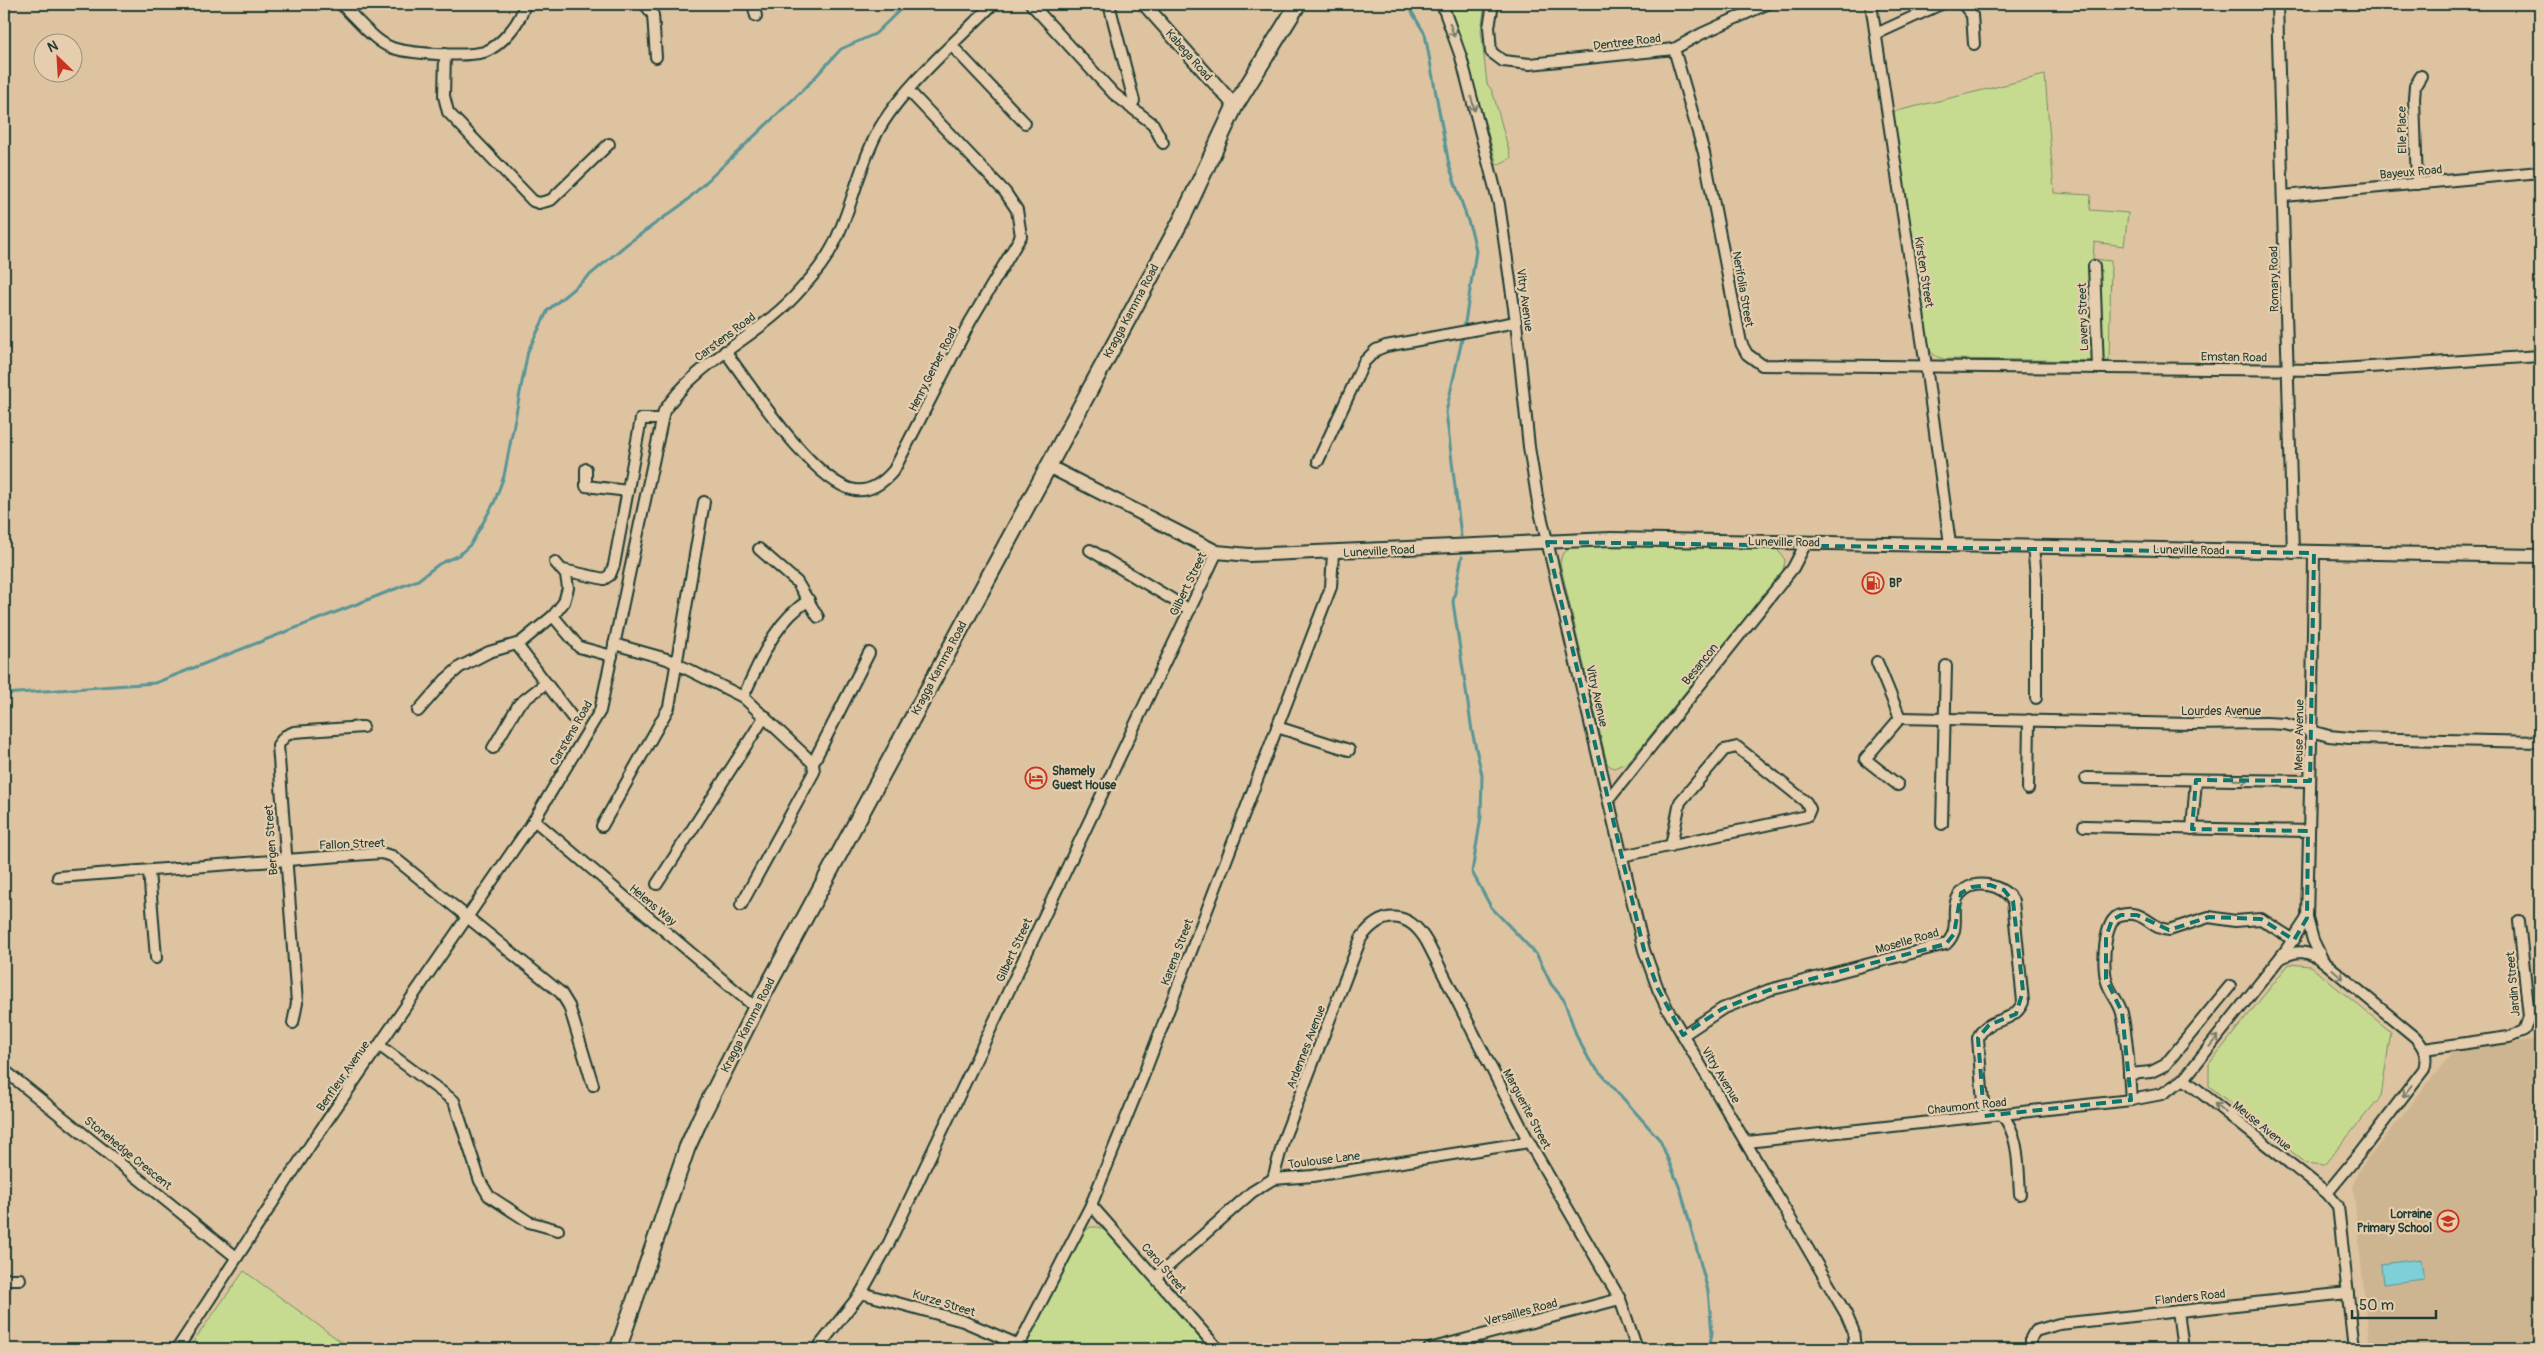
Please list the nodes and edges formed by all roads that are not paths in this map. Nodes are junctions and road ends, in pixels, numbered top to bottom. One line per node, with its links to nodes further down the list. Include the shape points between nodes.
1 (341, 4): 22 (street, via 380,42 390,47)
2 (524, 4): 22 (street, via 524,12 518,22 490,49 473,54)
3 (645, 4): 23 (street, via 653,15)
4 (753, 4): 17 (street)
5 (993, 4): 20 (street, Carstens Road)
6 (1031, 4): 27 (street, via 1114,94)
7 (1109, 4): 27 (street, via 1134,101)
8 (1144, 4): 26 (street, Kabega Road)
9 (1298, 4): 26 (main road, Kragga Kamma Road)
10 (1442, 4): 35 (street, Vitry Avenue, one-way to 35, via 1461,57 1498,204)
11 (1493, 4): 21 (street, Dentree Road, via 1489,45 1495,57 1503,61 1530,64)
12 (1768, 4): 21 (street, Dentree Road)
13 (1872, 4): 18 (street, Kirsten Street)
14 (1941, 4): 18 (street)
15 (1963, 4): 19 (street, via 1972,15)
16 (2277, 4): 33 (street, Romary Road)
17 (756, 16)
18 (1876, 34): 38 (street, Kirsten Street)
19 (1974, 44)
20 (952, 46): 25 (street, Carstens Road); 28 (street)
21 (1674, 49): 38 (street, Nerifolia Street, via 1704,153 1737,328 1747,354 1762,365)
22 (445, 54): 30 (street, via 444,96 448,112 533,201 550,200)
23 (656, 57)
24 (2421, 76): 32 (street, Elle Place, via 2415,86 2414,98)
25 (908, 90): 36 (street, Carstens Road, via 893,106 876,134 838,236 823,263 785,307); 36 (street, Henry Gerber Road, via 1005,192 1017,210 1021,236 970,322 894,470 882,483 864,490 846,488 823,474 779,424)
26 (1235, 106): 43 (main road, Kragga Kamma Road, via 1183,216)
27 (1130, 107): 29 (street, via 1154,124)
28 (1025, 123)
29 (1163, 143)
30 (609, 144)
31 (2540, 172): 32 (street, Bayeux Road)
32 (2417, 184): 33 (street, Bayeux Road)
33 (2284, 196): 40 (street, Romary Road)
34 (2094, 266): 39 (street, Lavery Street)
35 (1516, 322): 42 (street, via 1386,346 1370,354 1358,372); 47 (street, Vitry Avenue, via 1529,448)
36 (725, 351): 41 (street, Carstens Road, via 672,399)
37 (2540, 356): 40 (street, Emstan Road)
38 (1926, 366): 39 (street, Emstan Road); 49 (street, Kirsten Street)
39 (2098, 368): 40 (street, Emstan Road)
40 (2288, 370): 55 (street, Romary Road)
41 (662, 420): 45 (street, via 641,419); 64 (street, Carstens Road)
42 (1318, 461)
43 (1048, 466): 53 (street, Luneville Road); 115 (main road, Kragga Kamma Road)
44 (586, 470): 45 (street, via 586,486)
45 (628, 491): 59 (street, via 610,575 604,579)
46 (704, 502): 69 (street)
47 (1547, 542): 48 (street, Luneville Road, via 1611,539); 54 (street, Luneville Road); 92 (street, Vitry Avenue)
48 (1806, 543): 49 (street, Luneville Road); 92 (street, Besancon, via 1793,568)
49 (1950, 544): 50 (street, Luneville Road)
50 (2033, 546): 55 (street, Luneville Road); 73 (street)
51 (759, 549): 60 (street, via 789,574)
52 (1090, 550): 61 (street)
53 (1217, 552): 54 (street, Luneville Road, via 1248,555); 61 (street, Gilbert Street)
54 (1332, 553): 81 (street, Karena Street, via 1330,587)
55 (2293, 553): 56 (street, Luneville Road)
56 (2314, 553): 57 (street, Luneville Road); 82 (street, Meuse Avenue)
57 (2540, 556)
58 (555, 562): 59 (street)
59 (563, 570): 62 (street, via 568,579 568,593)
60 (808, 600): 63 (street); 72 (street, via 786,617 774,633)
61 (1190, 610): 138 (street, Gilbert Street, via 888,1244)
62 (553, 616): 65 (street); 67 (street, via 579,647)
63 (818, 617)
64 (614, 644): 67 (street, Carstens Road); 69 (street)
65 (516, 645): 71 (street); 74 (street, via 490,652 460,667)
66 (869, 653): 86 (street)
67 (612, 656): 93 (street, Carstens Road, via 600,711)
68 (1877, 662): 77 (street)
69 (675, 663): 72 (street); 95 (street, via 669,707)
70 (1946, 666): 78 (street)
71 (546, 683): 76 (street); 84 (street, via 519,704)
72 (743, 697): 75 (street)
73 (2036, 698)
74 (418, 711)
75 (765, 716): 86 (street); 104 (street)
76 (572, 717)
77 (1900, 718): 78 (street, Lourdes Avenue); 90 (street, via 1865,759)
78 (1944, 718): 79 (street, Lourdes Avenue); 94 (street)
79 (2029, 720): 82 (street, Lourdes Avenue, via 2266,723 2285,724); 91 (street)
80 (363, 727): 101 (street, Bergen Street, via 294,732 279,742)
81 (1277, 727): 85 (street); 132 (street, Karena Street)
82 (2312, 732): 83 (street, Lourdes Avenue, via 2350,738); 89 (street, Meuse Avenue)
83 (2540, 742)
84 (493, 748)
85 (1349, 750)
86 (813, 763): 105 (street, via 814,772)
87 (2086, 778): 88 (street)
88 (2196, 780): 89 (street, one-way to 89); 97 (street)
89 (2310, 781): 98 (street, Meuse Avenue)
90 (1898, 786)
91 (2028, 790)
92 (1609, 799): 100 (street, Vitry Avenue)
93 (534, 820): 106 (street, Benfleur Avenue); 115 (street, Helens Way)
94 (1942, 824)
95 (602, 826)
96 (2084, 826): 97 (street)
97 (2192, 828): 98 (street)
98 (2308, 831): 107 (street, Meuse Avenue)
99 (1671, 846): 99 (street, via 1807,816 1810,809 1806,802 1736,747 1729,748 1680,802); 100 (street)
100 (1622, 856): 117 (street, Vitry Avenue, via 1644,950 1658,989)
101 (285, 860): 102 (street, Fallon Street); 106 (street, Fallon Street, via 387,854); 116 (street, Bergen Street, via 297,1003)
102 (149, 871): 103 (street, Fallon Street); 111 (street)
103 (58, 878)
104 (657, 884)
105 (741, 905)
106 (467, 917): 118 (street, Benfleur Avenue); 123 (street, Fallon Street, via 566,999)
107 (2307, 918): 110 (street, Meuse Avenue); 113 (street, Meuse Avenue)
108 (2519, 921): 119 (street, Jardin Street, via 2529,1017 2524,1031 2509,1037)
109 (1369, 927): 127 (street, Marguerite Street, via 1388,918 1399,917 1416,925); 129 (street, Ardennes Avenue, via 1361,938 1284,1138)
110 (2294, 940): 112 (street, Meuse Avenue); 121 (street, via 2261,919 2235,921 2209,917 2164,930 2137,915 2116,917 2106,937 2105,969 2107,985 2122,1012)
111 (156, 958)
112 (2278, 959): 113 (street, Meuse Avenue, via 2305,951); 122 (street, Meuse Avenue, one-way to 112)
113 (2323, 961): 119 (street, Meuse Avenue, one-way to 119, via 2415,1037)
114 (2230, 986): 121 (street, via 2165,1066 2151,1072)
115 (756, 1008): 144 (main road, Kragga Kamma Road, via 687,1148)
116 (293, 1023)
117 (1682, 1035): 126 (street, Moselle Road, via 1722,1009 1769,990 1946,944 1954,934 1956,904 1961,893 1972,887 1998,887 2013,901 2022,1002 2016,1014 1989,1024 1978,1038); 128 (street, Vitry Avenue)
118 (380, 1046): 133 (street, via 454,1101 480,1181 489,1196 529,1222); 134 (street, Benfleur Avenue)
119 (2424, 1049): 130 (street, one-way to 130, via 2424,1069)
120 (4, 1070): 134 (street, Stonehedge Crescent)
121 (2130, 1074): 124 (street)
122 (2184, 1079): 124 (street, Chaumont Road, via 2162,1094); 130 (street, Meuse Avenue, one-way to 122)
123 (593, 1085)
124 (2131, 1100): 125 (street, Chaumont Road)
125 (2002, 1115): 126 (street, Chaumont Road); 131 (street, via 2013,1135)
126 (1984, 1116): 128 (street, Chaumont Road)
127 (1529, 1142): 129 (street, Toulouse Lane, via 1313,1176); 140 (street, Marguerite Street)
128 (1747, 1142): 149 (street, Vitry Avenue, via 1846,1314 1853,1330)
129 (1273, 1179): 135 (street, Toulouse Lane, via 1252,1192)
130 (2327, 1193): 139 (street, Meuse Avenue, via 2338,1206)
131 (2020, 1194)
132 (1091, 1204): 135 (street, Carol Street); 142 (street, Karena Street)
133 (558, 1230)
134 (236, 1257): 143 (street, Benfleur Avenue)
135 (1156, 1277): 146 (street, Carol Street)
136 (4, 1279): 137 (street)
137 (20, 1279)
138 (860, 1292): 142 (street, Kurze Street, via 962,1321); 145 (street, Gilbert Street)
139 (2348, 1293): 141 (street, Flanders Road); 152 (street, Meuse Avenue)
140 (1620, 1299): 147 (street, Versailles Road); 148 (street, Marguerite Street)
141 (2178, 1312): 150 (street, Flanders Road, via 2058,1324 2035,1331); 151 (street)
142 (1018, 1347)
143 (177, 1349)
144 (618, 1349)
145 (817, 1349)
146 (1218, 1349)
147 (1428, 1349)
148 (1637, 1349)
149 (1855, 1349)
150 (2031, 1349)
151 (2183, 1349)
152 (2354, 1349)

